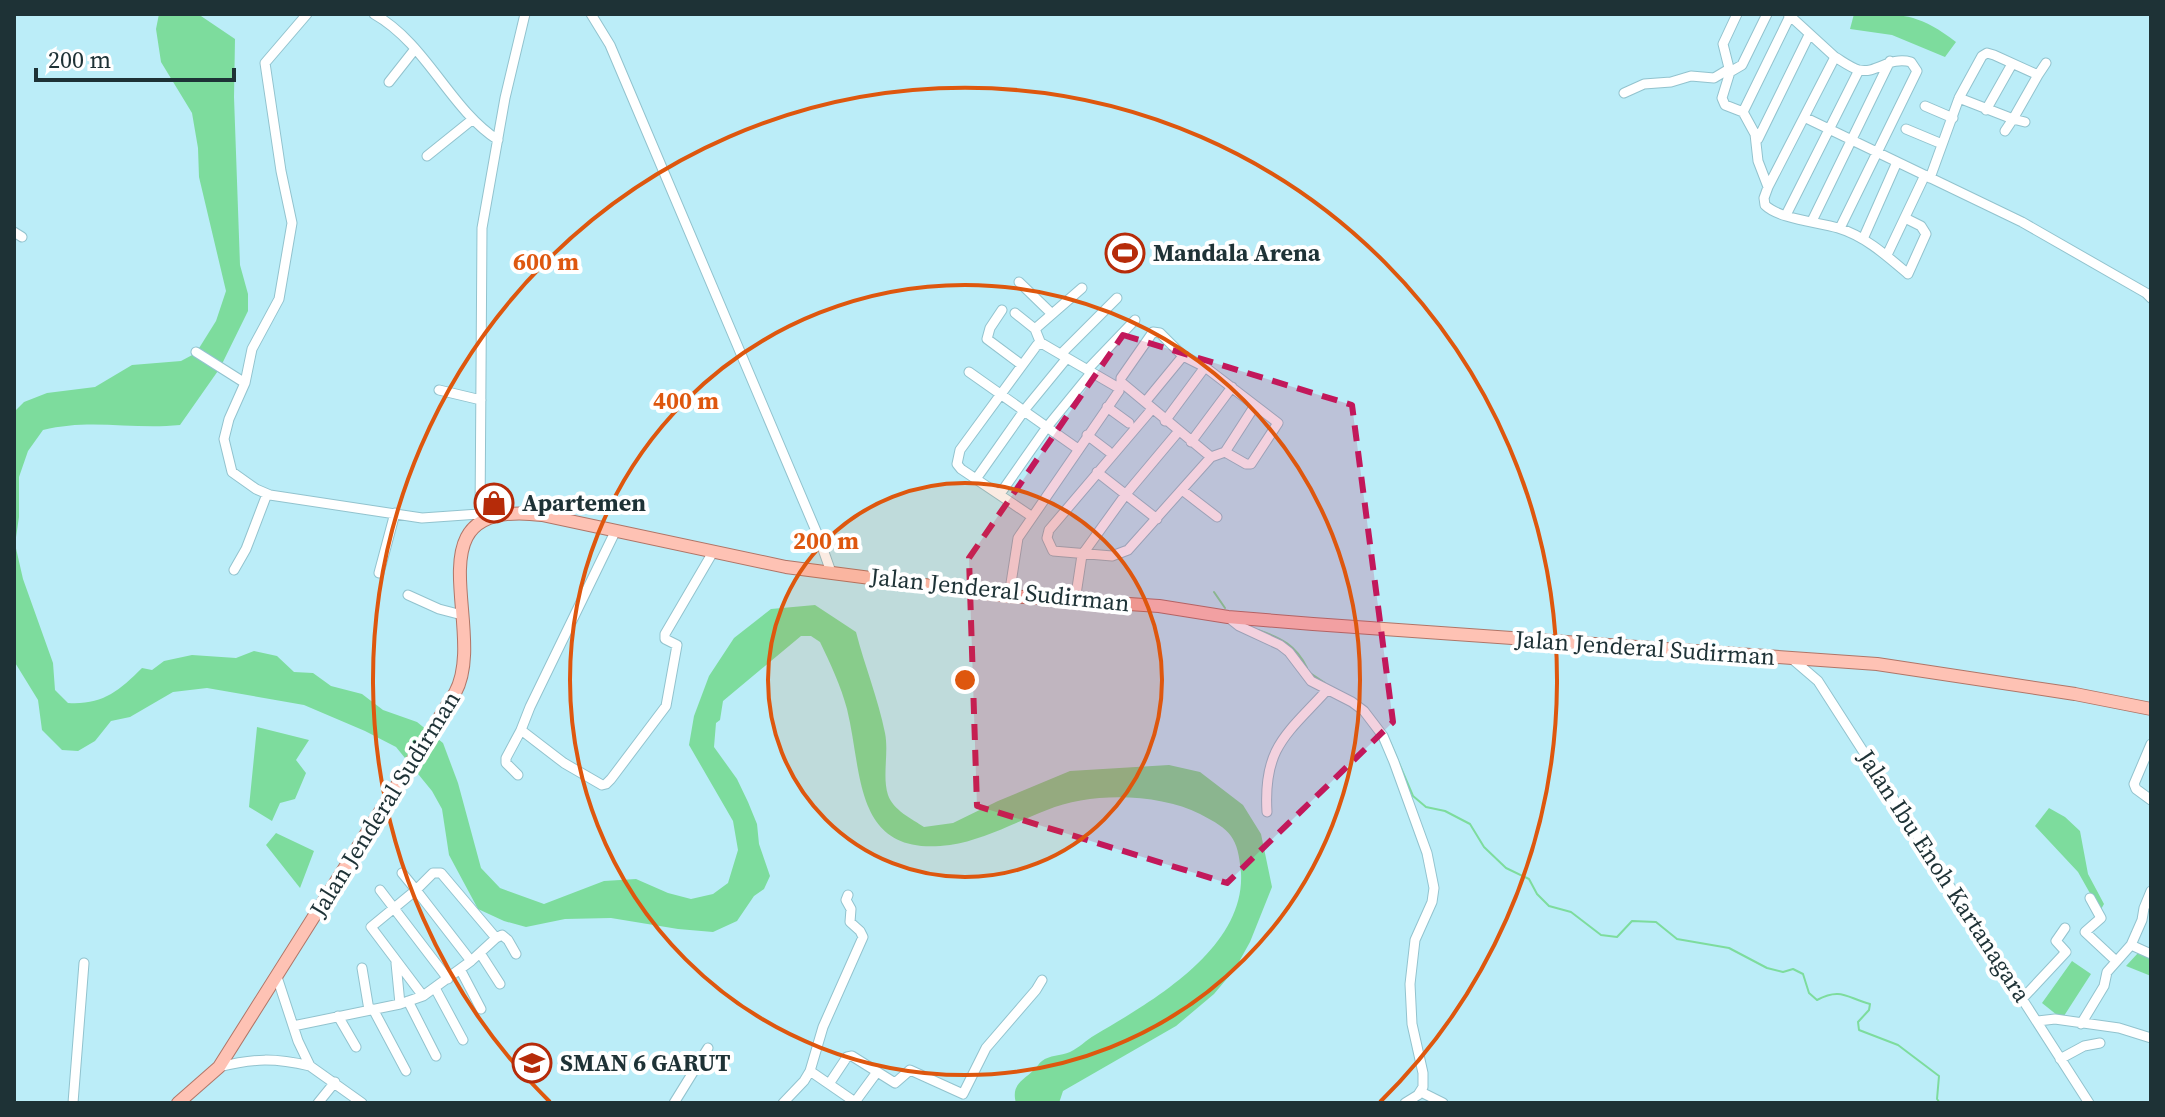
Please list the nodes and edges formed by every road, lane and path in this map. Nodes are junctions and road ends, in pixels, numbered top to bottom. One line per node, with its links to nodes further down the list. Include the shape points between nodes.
1 (307, 14): 63 (street, via 265,63 292,223 279,299 252,349)
2 (525, 14): 32 (street)
3 (591, 14): 97 (street, via 610,45)
4 (1737, 14): 14 (street, via 1723,44)
5 (1767, 14): 14 (street, via 1742,65)
6 (377, 15): 9 (street)
7 (1789, 15): 8 (street); 22 (street)
8 (1809, 35): 10 (street); 31 (street)
9 (415, 49): 17 (street); 25 (street)
10 (1835, 57): 15 (street); 23 (street)
11 (1890, 61): 15 (street); 33 (street); 35 (street, via 1911,62 1917,71)
12 (2046, 63): 16 (street)
13 (2012, 64): 16 (street); 19 (street, via 1987,53 1982,56); 21 (street)
14 (1729, 70): 18 (street, via 1714,78 1691,76); 22 (street, via 1723,103)
15 (1859, 70): 28 (street)
16 (2038, 75): 26 (street)
17 (389, 82)
18 (1624, 93)
19 (1959, 98): 21 (street); 24 (street)
20 (1925, 106): 24 (street)
21 (1986, 110): 26 (street)
22 (1743, 112): 31 (street)
23 (1806, 118): 28 (street); 39 (street)
24 (1953, 118): 34 (street)
25 (473, 119): 32 (street); 36 (street)
26 (2013, 119): 27 (street); 30 (street)
27 (2025, 122)
28 (1828, 129): 33 (street); 40 (street)
29 (1906, 129): 34 (street)
30 (2005, 131)
31 (1758, 139): 39 (street, via 1758,161)
32 (498, 140): 67 (street, via 482,228)
33 (1851, 140): 35 (street); 42 (street)
34 (1942, 144): 38 (street)
35 (1876, 152): 37 (street); 43 (street)
36 (427, 156)
37 (1897, 162): 38 (street); 44 (street)
38 (1928, 176): 41 (street); 49 (street, via 2030,226)
39 (1768, 187): 40 (street, via 1765,205)
40 (1786, 215): 42 (street)
41 (1905, 218): 45 (street); 45 (street, via 1926,234 1908,274)
42 (1812, 221): 43 (street)
43 (1840, 228): 44 (street)
44 (1863, 239): 45 (street)
45 (1887, 255)
46 (1019, 282): 52 (street)
47 (1082, 288): 52 (street)
48 (1117, 298): 57 (street)
49 (2151, 298)
50 (1002, 310): 59 (street, via 987,339)
51 (1015, 313): 54 (street)
52 (1051, 313): 54 (street)
53 (1135, 320): 62 (street)
54 (1035, 329): 55 (street)
55 (1041, 344): 57 (street); 59 (street)
56 (196, 352): 63 (street)
57 (1064, 356): 62 (street); 71 (street)
58 (1183, 356): 60 (street); 68 (street); 68 (street, via 1160,333 1152,333 1120,381)
59 (1022, 365): 66 (street)
60 (1205, 367): 64 (street); 72 (street)
61 (969, 372): 66 (street)
62 (1089, 372): 69 (street, via 1119,389); 74 (street)
63 (245, 383): 85 (street, via 226,426 227,456 232,472)
64 (1232, 387): 70 (street); 77 (street)
65 (439, 390): 67 (street)
66 (1001, 394): 71 (street); 83 (street, via 956,459)
67 (481, 400): 91 (street)
68 (1149, 405): 72 (street); 82 (street)
69 (1107, 407): 73 (street); 76 (street)
70 (1254, 407): 80 (street); 80 (street, via 1277,427 1251,464)
71 (1024, 410): 74 (street); 83 (street)
72 (1165, 421): 75 (street)
73 (1129, 423)
74 (1047, 427): 78 (street); 86 (street)
75 (1178, 432): 77 (street); 87 (street)
76 (1087, 435): 78 (street); 79 (street)
77 (1191, 442): 81 (street)
78 (1078, 449): 89 (street)
79 (1108, 451)
80 (1225, 452): 81 (street)
81 (1211, 457): 84 (street)
82 (1097, 472): 87 (street); 95 (street, via 1047,535 1053,551)
83 (976, 479): 86 (street)
84 (1182, 490): 90 (street); 92 (street)
85 (267, 494): 88 (street); 96 (street)
86 (1000, 494): 89 (street)
87 (1126, 494): 92 (street); 95 (street)
88 (395, 513): 91 (street); 98 (street)
89 (1031, 516): 100 (street, via 1016,544)
90 (1217, 517)
91 (480, 518): 93 (main road, Jalan Jenderal Sudirman, via 520,512); 102 (main road, Jalan Jenderal Sudirman, via 459,561)
92 (1157, 519): 95 (street, via 1126,552)
93 (615, 532): 94 (main road, Jalan Jenderal Sudirman); 109 (street)
94 (713, 552): 97 (main road, Jalan Jenderal Sudirman); 109 (street, via 665,634 678,649 666,706 606,784 564,763)
95 (1082, 555): 101 (street)
96 (234, 570)
97 (831, 572): 100 (main road, Jalan Jenderal Sudirman)
98 (379, 573)
99 (408, 595): 102 (street)
100 (1009, 596): 101 (main road, Jalan Jenderal Sudirman)
101 (1075, 601): 103 (main road, Jalan Jenderal Sudirman)
102 (462, 615): 133 (main road, Jalan Jenderal Sudirman, via 464,673 435,730)
103 (1228, 617): 104 (main road, Jalan Jenderal Sudirman); 107 (street, via 1280,645 1311,681)
104 (1790, 657): 105 (main road, Jalan Jenderal Sudirman); 106 (street, Jalan Ibu Enoh Kartanagara)
105 (1824, 661): 106 (street); 108 (main road, Jalan Jenderal Sudirman, via 1954,674)
106 (1818, 681): 139 (street, Jalan Ibu Enoh Kartanagara)
107 (1327, 690): 113 (street, via 1274,751 1266,781); 161 (street, via 1358,706 1383,736 1431,871 1433,896 1415,940 1410,984)
108 (2151, 709)
109 (521, 730): 111 (street, via 506,758)
110 (2151, 744): 112 (street, via 2134,787)
111 (518, 775)
112 (2151, 800)
113 (1267, 812)
114 (402, 873): 116 (street)
115 (380, 890): 120 (street)
116 (416, 890): 120 (street); 122 (street, via 433,873 441,873); 127 (street)
117 (2151, 891): 123 (street)
118 (848, 895): 157 (street, via 849,921 863,937 823,1027)
119 (2090, 898): 128 (street, via 2101,917 2085,932)
120 (393, 906): 129 (street, via 371,927); 134 (street)
121 (2065, 928): 139 (street, via 2056,943 2066,952)
122 (496, 938): 124 (street); 125 (street, via 506,938)
123 (2131, 945): 126 (street); 128 (street)
124 (480, 953): 127 (street); 136 (street)
125 (516, 954)
126 (2151, 954)
127 (471, 961): 132 (street)
128 (2116, 961): 145 (street)
129 (396, 962): 138 (street); 140 (street)
130 (84, 963): 162 (street)
131 (362, 968): 142 (street)
132 (460, 969): 134 (street); 141 (street)
133 (277, 977): 146 (street); 155 (main road, Jalan Jenderal Sudirman)
134 (448, 979): 137 (street)
135 (1042, 980): 158 (street, via 986,1048 963,1094 910,1070 895,1083)
136 (500, 984)
137 (435, 988): 138 (street); 148 (street)
138 (423, 996): 140 (street)
139 (2023, 998): 144 (street, Jalan Ibu Enoh Kartanagara)
140 (404, 1002): 142 (street); 152 (street)
141 (481, 1009)
142 (371, 1010): 143 (street); 156 (street)
143 (338, 1016): 146 (street); 150 (street)
144 (2038, 1021): 145 (street); 153 (street, Jalan Ibu Enoh Kartanagara)
145 (2081, 1024): 147 (street)
146 (293, 1026): 154 (street)
147 (2151, 1038)
148 (463, 1040)
149 (2100, 1043): 153 (street)
150 (356, 1047)
151 (708, 1048): 166 (street)
152 (436, 1056)
153 (2060, 1059): 170 (street, Jalan Ibu Enoh Kartanagara)
154 (310, 1066): 155 (street, via 278,1059); 159 (street)
155 (219, 1067): 163 (main road, Jalan Jenderal Sudirman)
156 (406, 1071)
157 (810, 1071): 160 (street); 167 (street)
158 (877, 1072): 160 (street, via 849,1056); 160 (street, via 855,1102)
159 (335, 1082): 164 (street); 165 (street)
160 (829, 1084)
161 (1421, 1092): 168 (street); 169 (street)
162 (73, 1103)
163 (178, 1103)
164 (318, 1103)
165 (362, 1103)
166 (674, 1103)
167 (783, 1103)
168 (1405, 1103)
169 (1443, 1103)
170 (2089, 1103)

